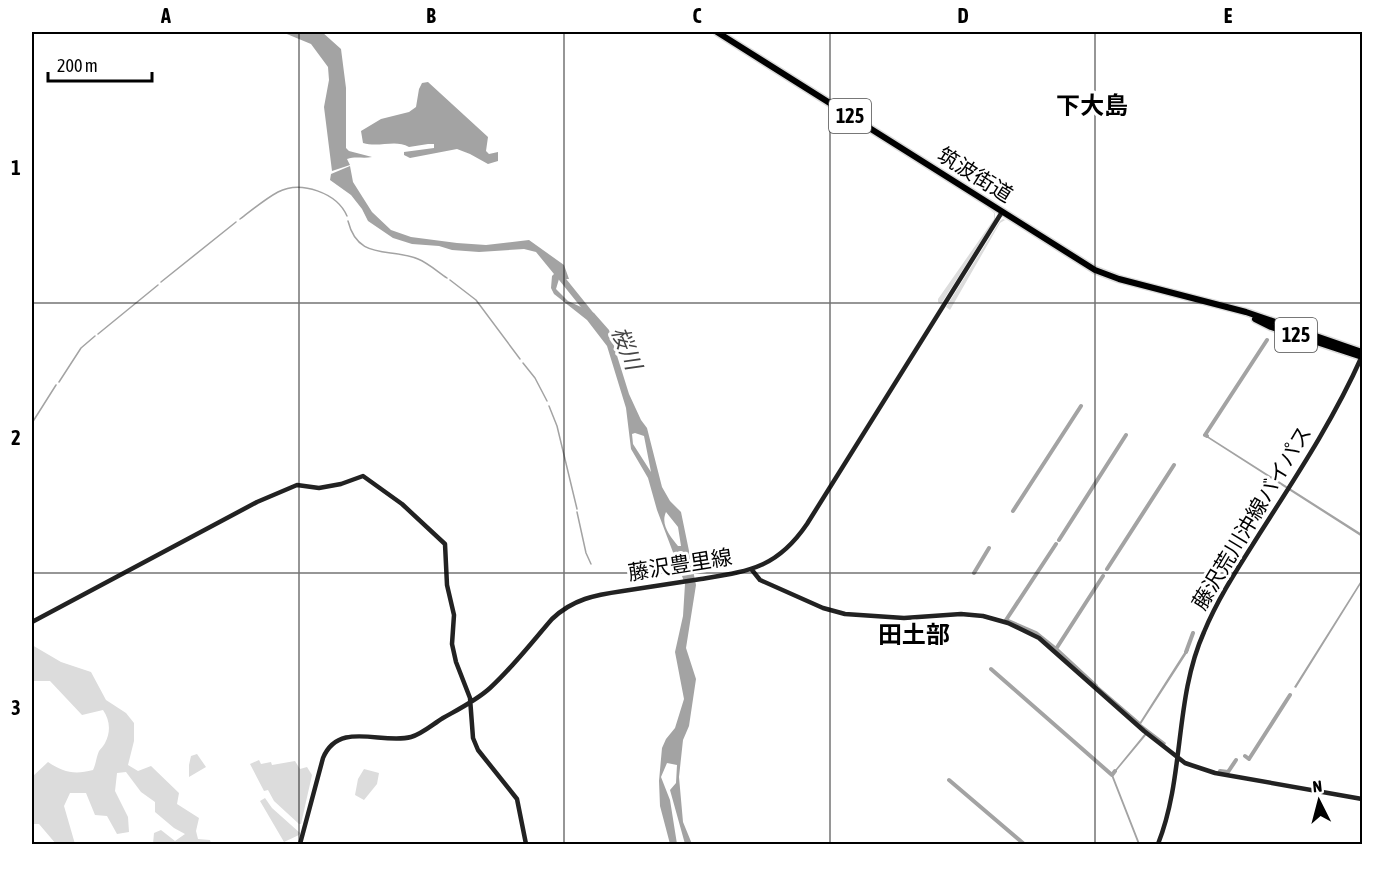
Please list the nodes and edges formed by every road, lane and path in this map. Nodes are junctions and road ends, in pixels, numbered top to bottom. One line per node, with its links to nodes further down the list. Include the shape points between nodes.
1 (717, 32): 2 (highway, 筑波街道 / 125)
2 (1002, 212): 3 (highway, 筑波街道 / 125, via 1107,275 1232,309); 4 (main road, 藤沢豊里線, via 799,536 779,555)
3 (1362, 356): 7 (main road, 藤沢荒川沖線バイパス, via 1324,432 1225,589 1202,634 1190,675)
4 (752, 570): 6 (main road, 藤沢豊里線, via 584,598 561,611 489,689); 7 (main road, via 760,580 833,612 904,618 974,614 1033,634)
5 (32, 622): 6 (main road, via 270,496 297,485 319,488 363,476 402,504 445,544 446,578 454,615 452,644)
6 (471, 702): 9 (main road, 藤沢豊里線, via 413,737 356,735 333,744 323,758); 10 (main road, via 474,743 517,799)
7 (1177, 758): 8 (main road, via 1215,773); 11 (main road, 藤沢荒川沖線バイパス)
8 (1362, 799)
9 (300, 844)
10 (526, 844)
11 (1158, 844)

